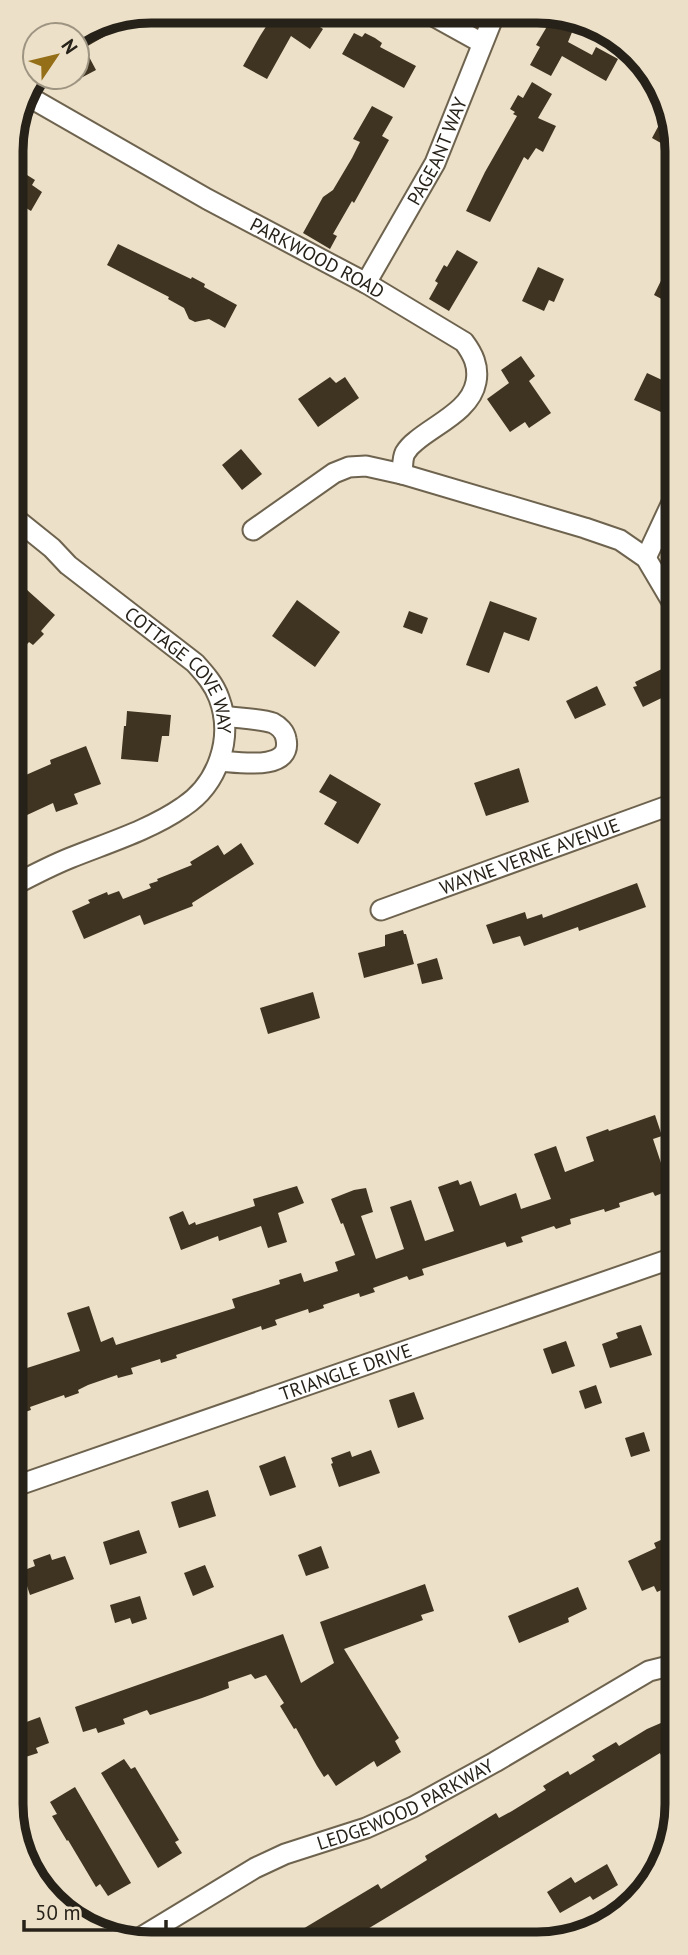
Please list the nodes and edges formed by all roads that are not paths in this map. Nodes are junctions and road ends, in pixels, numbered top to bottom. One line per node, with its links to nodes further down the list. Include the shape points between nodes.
1 (446, 23): 3 (street)
2 (491, 23): 3 (street, PAGEANT WAY)
3 (482, 43): 5 (street, PAGEANT WAY, via 435,163)
4 (34, 100): 5 (street, PARKWOOD ROAD)
5 (366, 283): 6 (street, PARKWOOD ROAD, via 464,342 477,366 475,387 467,402 409,447)
6 (402, 474): 9 (street, via 349,467); 10 (street, via 620,540)
7 (665, 517): 10 (street)
8 (23, 528): 12 (street, COTTAGE COVE WAY, via 195,663 209,678)
9 (253, 530)
10 (646, 558): 11 (street)
11 (665, 589)
12 (224, 716): 13 (street, COTTAGE COVE WAY); 13 (street, via 273,723 287,742 283,754 272,762)
13 (220, 761): 15 (street, COTTAGE COVE WAY, via 209,781 183,808)
14 (665, 807): 16 (street, WAYNE VERNE AVENUE)
15 (23, 881)
16 (382, 910)
17 (665, 1261): 18 (street, TRIANGLE DRIVE)
18 (23, 1485)
19 (665, 1667): 20 (street, LEDGEWOOD PARKWAY, via 649,1671 413,1807 255,1868)
20 (149, 1932)

